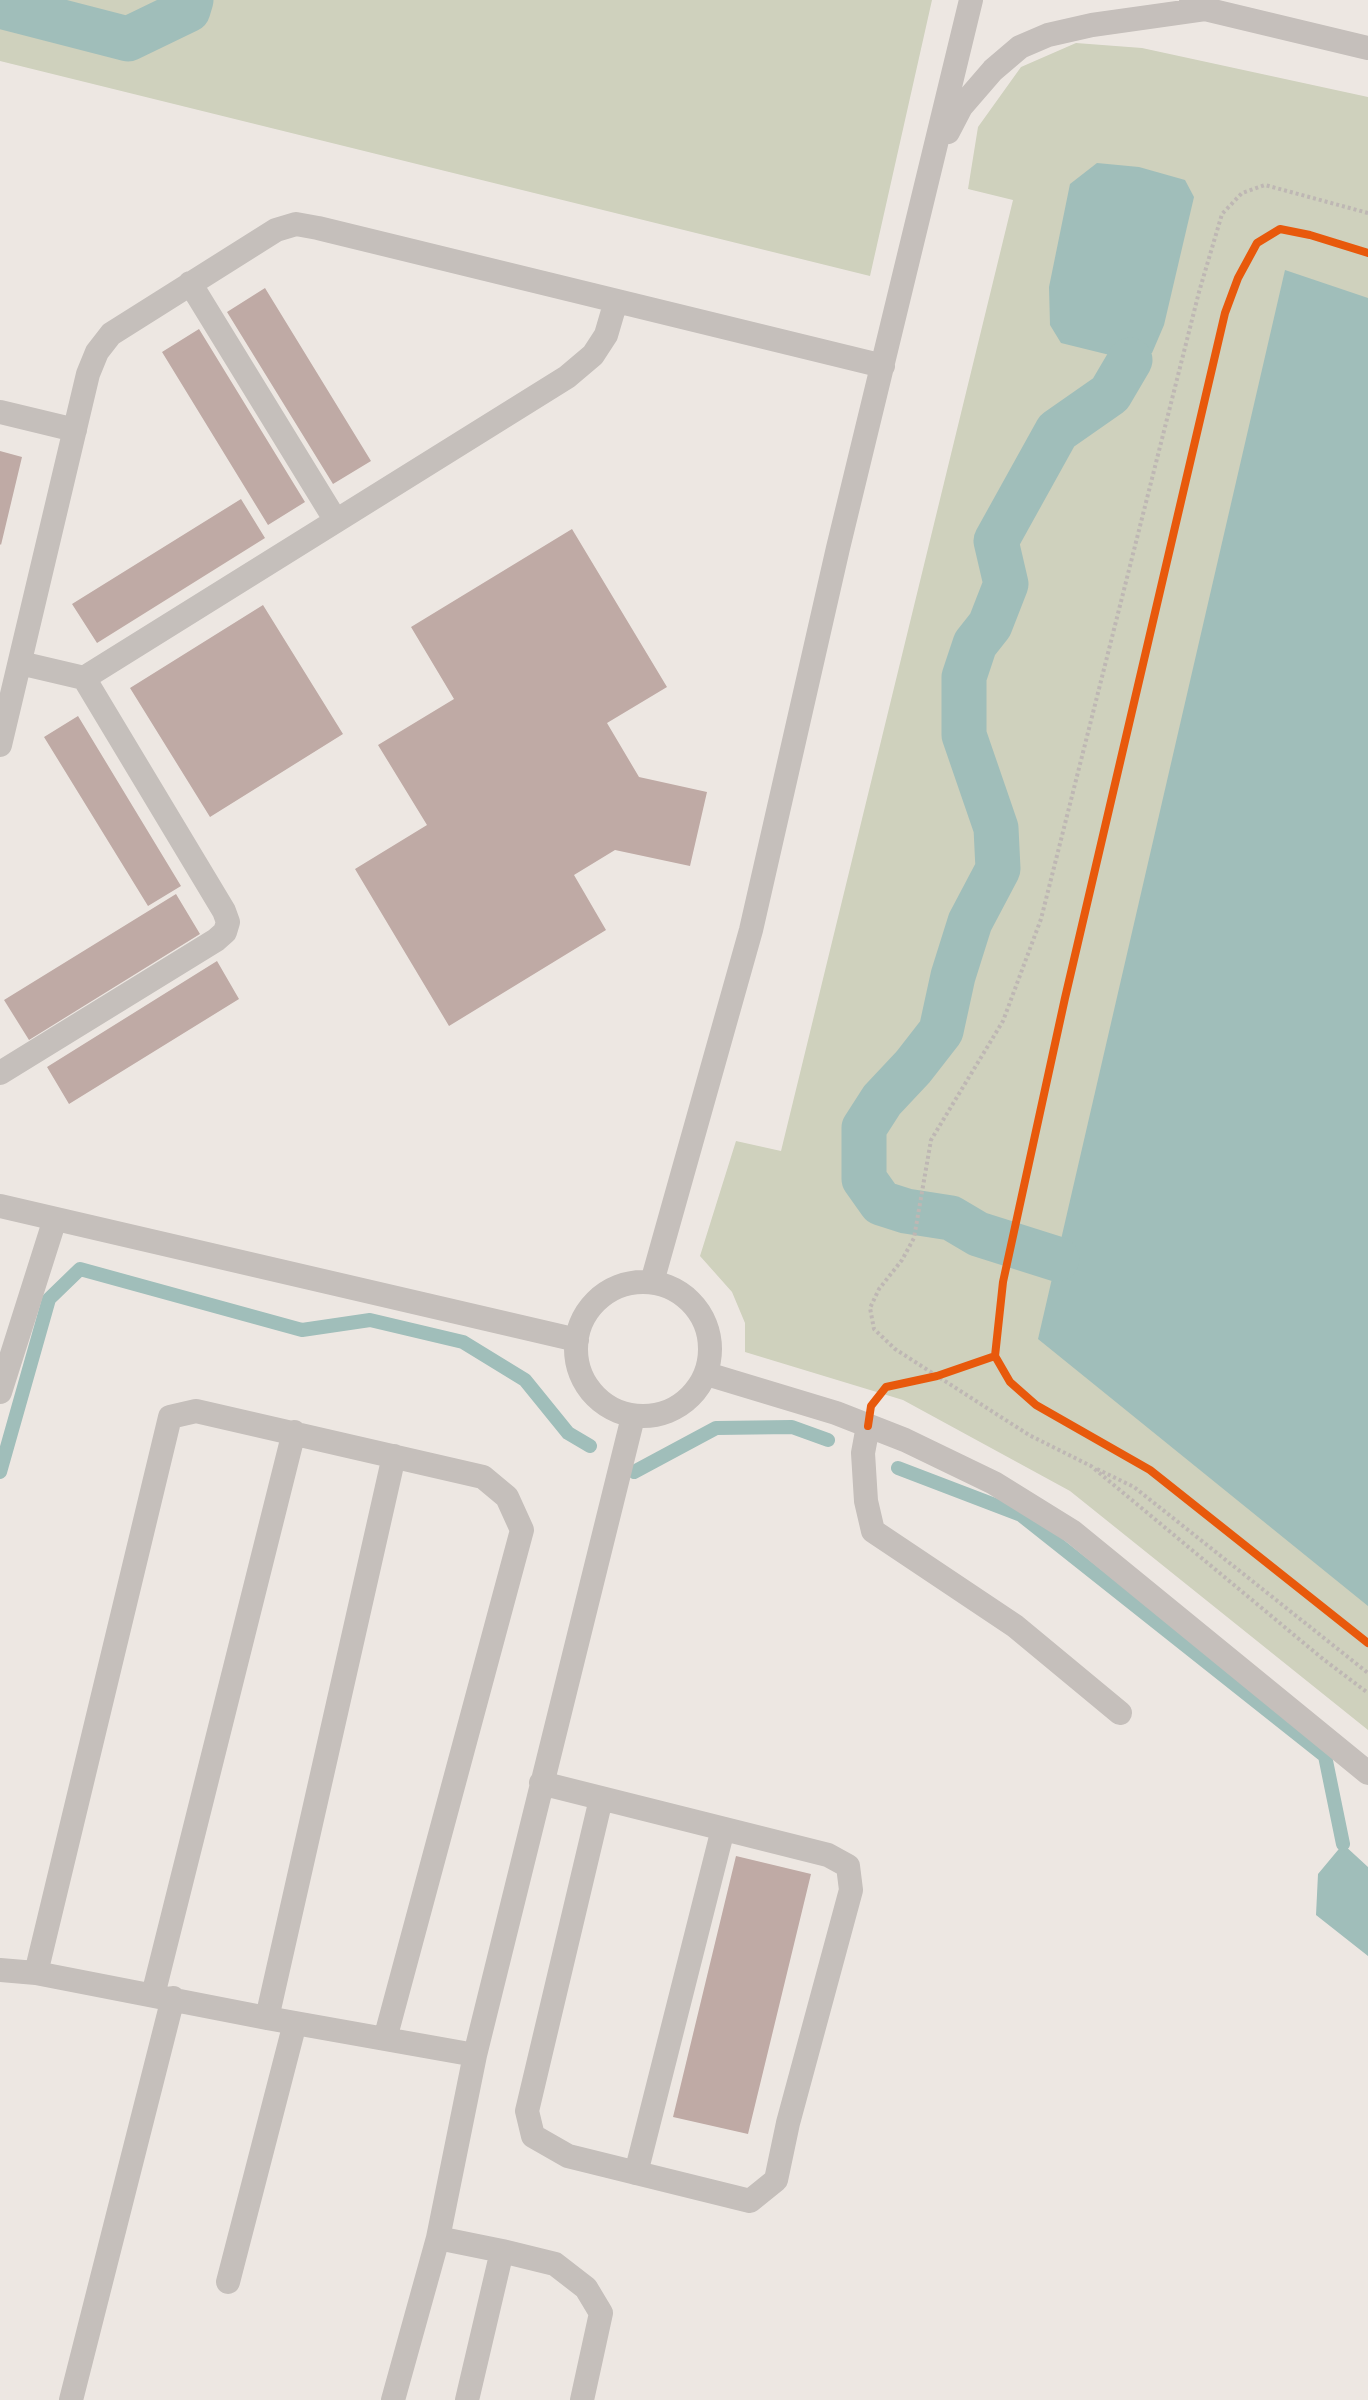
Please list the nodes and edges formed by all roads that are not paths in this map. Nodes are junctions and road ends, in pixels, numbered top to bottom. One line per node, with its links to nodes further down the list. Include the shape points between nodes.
1 (971, 0): 4 (lane)
2 (1196, 5): 3 (lane); 4 (lane, via 1048,35 1020,47 993,70 961,107)
3 (1368, 48)
4 (932, 164): 7 (lane)
5 (190, 283): 6 (lane, via 258,240 296,224); 9 (lane, via 111,334 97,352 88,374); 10 (lane)
6 (616, 301): 7 (lane); 10 (lane, via 606,335 593,355 567,377)
7 (883, 366): 17 (lane, via 751,930)
8 (0, 412): 9 (lane)
9 (75, 430): 11 (lane)
10 (336, 520): 12 (lane)
11 (20, 663): 12 (lane); 13 (lane)
12 (84, 678): 14 (lane, via 228,922 225,932 216,940)
13 (0, 745)
14 (0, 1073)
15 (0, 1206): 16 (lane)
16 (55, 1219): 18 (lane); 20 (lane)
17 (652, 1282): 18 (lane, via 629,1283 608,1291 591,1307); 19 (lane, via 681,1292 702,1314 711,1344)
18 (578, 1340): 21 (lane, via 579,1370 588,1390 604,1405)
19 (707, 1374): 21 (lane, via 690,1399 664,1415); 22 (lane)
20 (0, 1392)
21 (633, 1417): 27 (lane)
22 (868, 1426): 25 (lane, via 863,1453 866,1501 873,1532 1016,1626); 26 (lane, via 994,1484 1073,1532)
23 (294, 1432): 24 (lane); 31 (lane, via 196,1411 170,1417); 32 (lane)
24 (394, 1456): 33 (lane); 35 (lane, via 483,1477 507,1497 522,1530)
25 (1120, 1713)
26 (1368, 1773)
27 (541, 1783): 28 (lane); 36 (lane)
28 (601, 1799): 29 (lane); 37 (lane, via 527,2110 533,2136 568,2156)
29 (723, 1829): 37 (lane); 37 (lane, via 828,1855 848,1866 851,1890 776,2180 750,2201)
30 (0, 1970): 31 (lane)
31 (36, 1972): 32 (lane)
32 (163, 1997): 33 (lane); 41 (lane)
33 (267, 2018): 34 (lane)
34 (295, 2023): 35 (lane); 40 (lane)
35 (386, 2038): 36 (lane)
36 (475, 2055): 38 (lane)
37 (636, 2173)
38 (438, 2238): 39 (lane); 42 (lane)
39 (502, 2251): 43 (lane); 44 (lane, via 555,2264 586,2288 601,2313)
40 (228, 2282)
41 (71, 2400)
42 (393, 2400)
43 (466, 2400)
44 (582, 2400)

